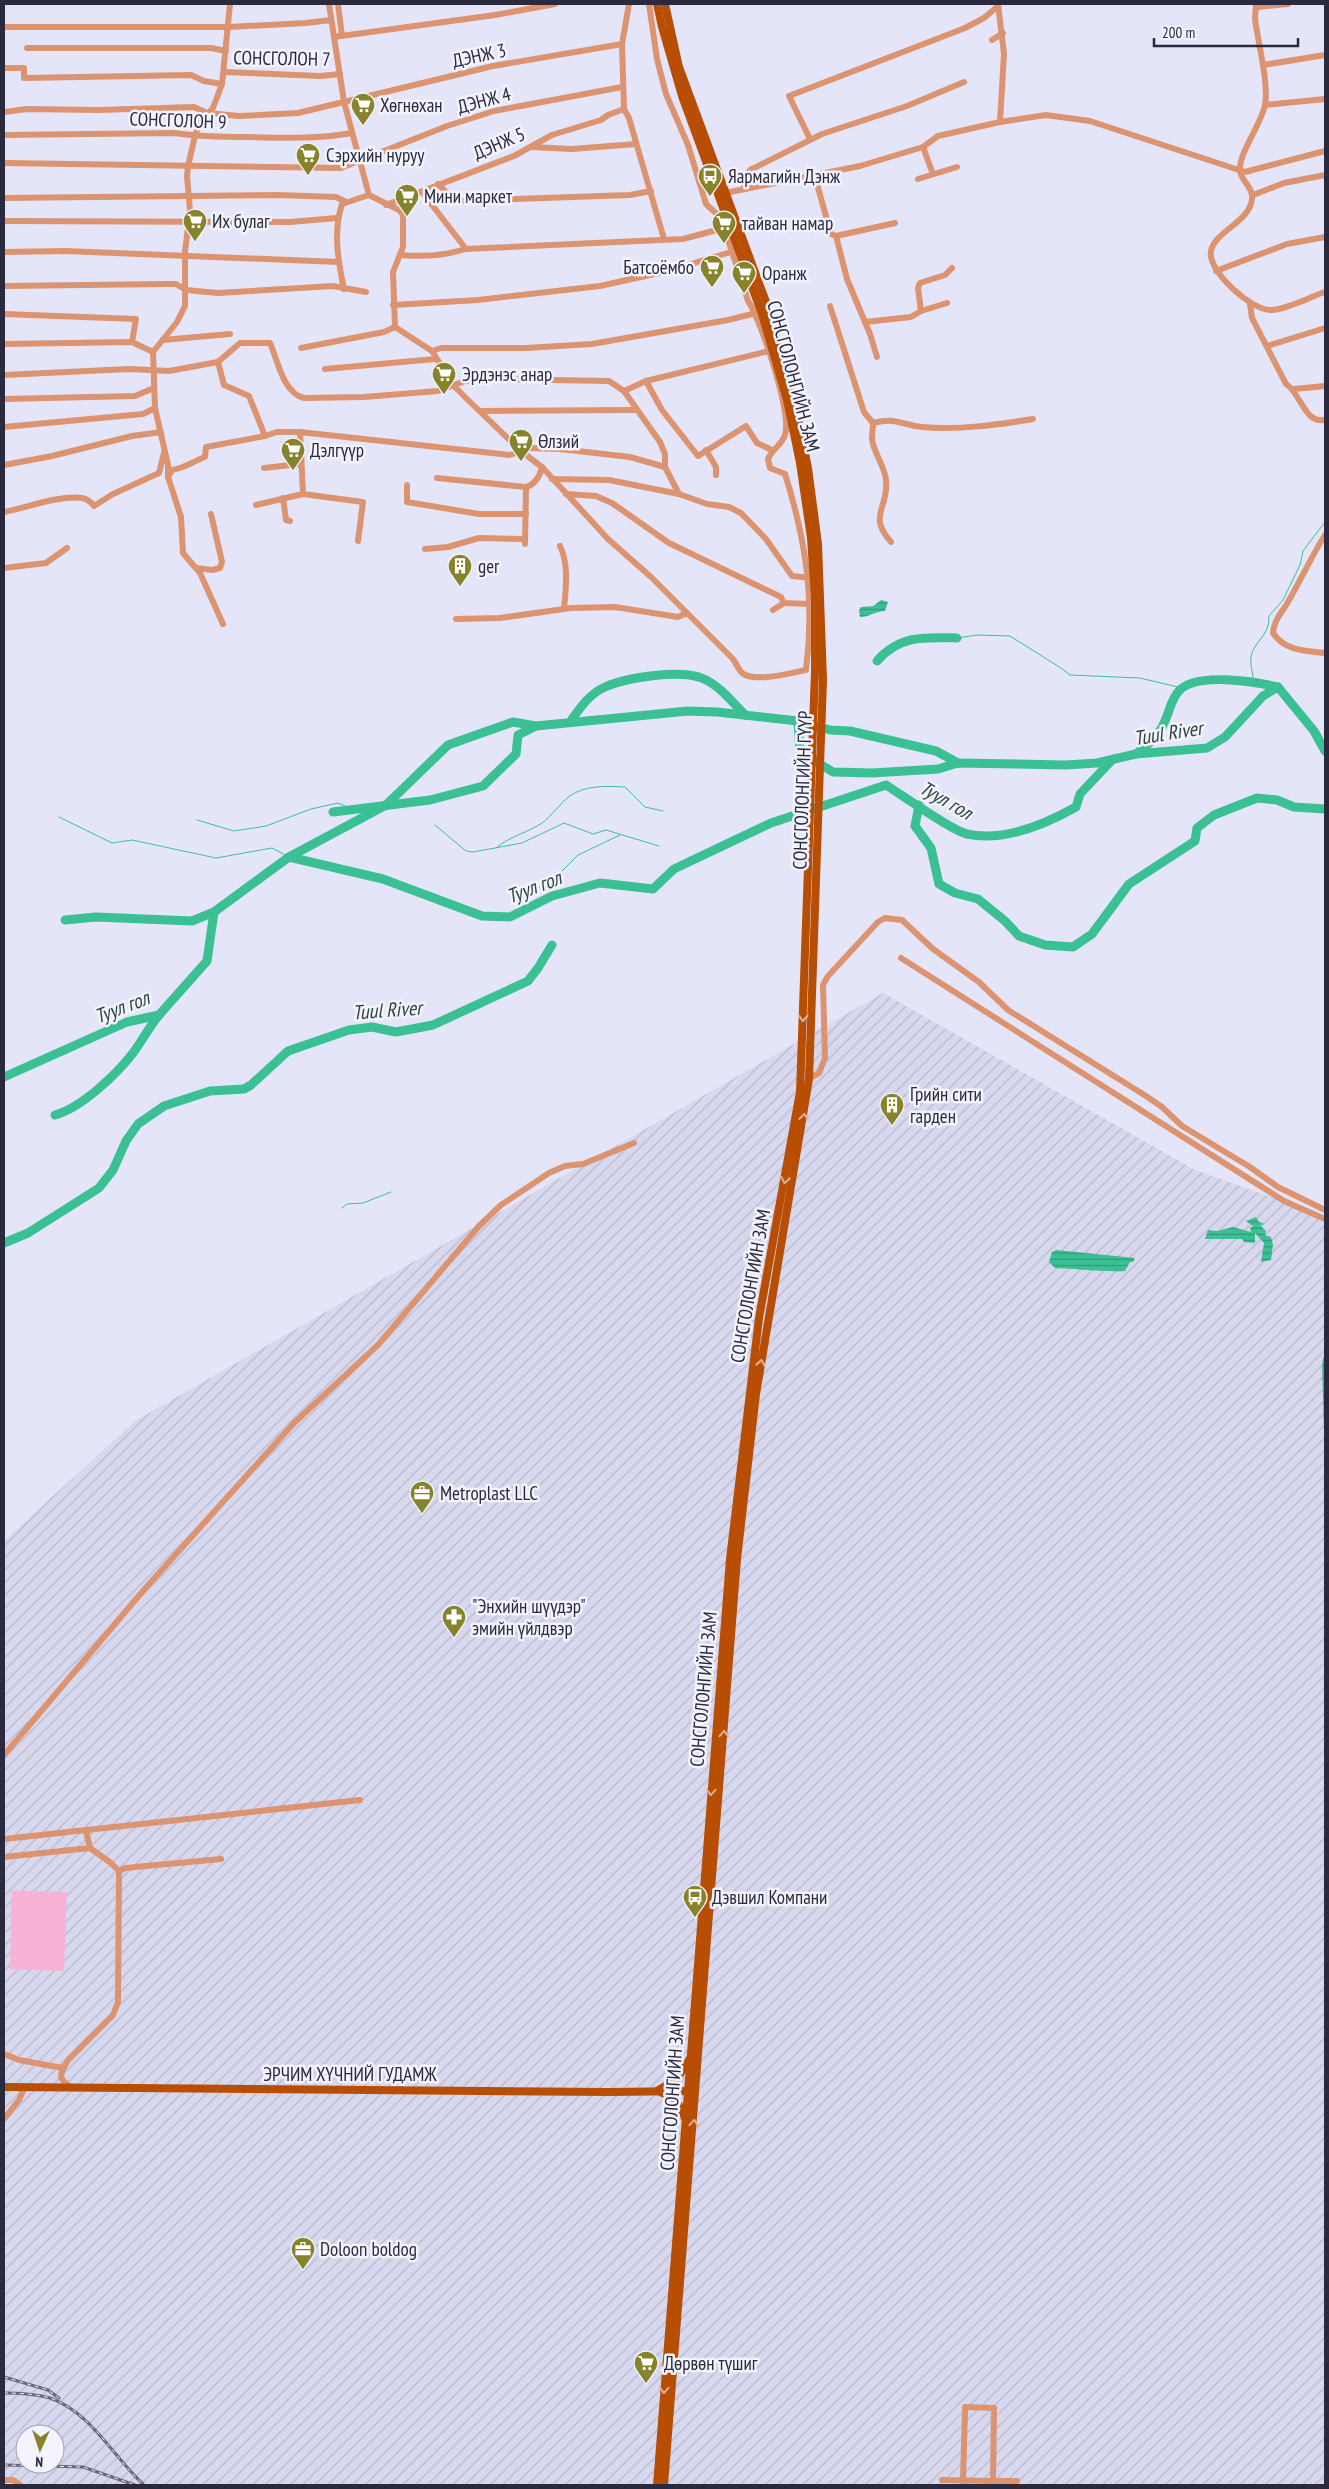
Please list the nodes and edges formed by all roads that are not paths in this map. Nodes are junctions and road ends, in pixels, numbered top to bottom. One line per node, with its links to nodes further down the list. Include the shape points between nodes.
1 (230, 4): 14 (street)
2 (329, 4): 12 (street)
3 (338, 4): 16 (street)
4 (555, 4): 16 (street)
5 (629, 4): 19 (street)
6 (649, 4): 33 (street, via 657,59)
7 (657, 4): 30 (main road, СОНСГОЛОНГИЙН ЗАМ)
8 (664, 4): 39 (main road, СОНСГОЛОНГИЙН ЗАМ)
9 (1288, 4): 11 (street)
10 (998, 5): 15 (street); 43 (street, via 984,18 965,28 789,96)
11 (1256, 5): 23 (street)
12 (331, 20): 14 (street); 17 (street)
13 (4, 27): 14 (street)
14 (228, 27): 21 (street)
15 (1003, 33): 18 (street); 38 (street)
16 (342, 36): 17 (street)
17 (334, 37): 26 (street)
18 (992, 40)
19 (622, 44): 29 (street); 32 (street, ДЭНЖ 3, via 493,66)
20 (27, 48): 21 (street)
21 (226, 50): 25 (street)
22 (1325, 55): 23 (street)
23 (1263, 65): 34 (street)
24 (4, 68): 28 (street, via 24,68 24,78 191,75)
25 (224, 72): 26 (street, СОНСГОЛОН 7); 28 (street)
26 (340, 74): 32 (street)
27 (964, 82): 43 (street)
28 (222, 84): 37 (street, via 213,108)
29 (622, 87): 35 (street); 48 (street, ДЭНЖ 4, via 494,111)
30 (682, 96): 33 (street); 39 (main road, СОНСГОЛОНГИЙН ЗАМ)
31 (1325, 99): 34 (street)
32 (344, 102): 37 (street, ДЭНЖ 3, via 298,113 239,116); 40 (street)
33 (671, 102): 72 (street, via 706,204)
34 (1265, 105): 52 (street, via 1242,156)
35 (624, 109): 44 (street); 45 (street, ДЭНЖ 5, via 601,120 552,135)
36 (4, 112): 37 (street, ДЭНЖ 3, via 194,106)
37 (207, 113): 42 (street)
38 (1000, 122): 46 (street, via 938,136); 52 (street, via 1046,115 1076,118)
39 (699, 132): 61 (main road, СОНСГОЛОНГИЙН ЗАМ); 72 (main road, СОНСГОЛОНГИЙН ЗАМ)
40 (352, 133): 42 (street, СОНСГОЛОН 9, via 332,137); 48 (street)
41 (4, 135): 42 (street, СОНСГОЛОН 9, via 176,133)
42 (195, 136): 50 (street)
43 (810, 140): 58 (street, via 750,170)
44 (636, 144): 45 (street, via 572,149); 59 (street)
45 (532, 147): 57 (street, ДЭНЖ 5)
46 (923, 147): 53 (street); 55 (street)
47 (1325, 150): 52 (street)
48 (360, 160): 50 (street, ДЭНЖ 4, via 341,168); 63 (street)
49 (4, 163): 50 (street, ДЭНЖ 4)
50 (188, 166): 64 (street)
51 (957, 167): 53 (street)
52 (1240, 172): 62 (street)
53 (933, 174): 56 (street)
54 (1325, 174): 62 (street)
55 (815, 177): 58 (street); 73 (street, via 831,234)
56 (918, 179)
57 (438, 184): 59 (street, via 454,200 461,201 630,195); 60 (street, ДЭНЖ 5)
58 (744, 188): 61 (street)
59 (651, 191): 75 (street)
60 (422, 192): 67 (street, ДЭНЖ 5); 76 (street)
61 (725, 193): 175 (main road, СОНСГОЛОНГИЙН ЗАМ, via 768,308 802,438 818,544)
62 (1253, 194): 83 (street, via 1246,214 1211,250 1211,263)
63 (369, 195): 66 (street); 67 (street)
64 (189, 197): 65 (street); 66 (street, via 278,195 336,197); 70 (street)
65 (4, 198)
66 (346, 202): 68 (street, via 342,204)
67 (386, 205): 79 (street, via 399,210 403,216)
68 (337, 218): 70 (street, via 290,222); 81 (street)
69 (4, 220): 70 (street)
70 (189, 220): 80 (street)
71 (895, 223): 73 (street)
72 (727, 224): 75 (street, via 682,240); 78 (street); 121 (main road, СОНСГОЛОНГИЙН ЗАМ, via 762,314)
73 (836, 236): 96 (street, via 847,279)
74 (1325, 237): 83 (street, via 1288,244)
75 (664, 239): 76 (street)
76 (466, 249): 79 (street, via 423,257)
77 (4, 252): 80 (street)
78 (731, 252): 91 (street, via 668,271 600,286 478,300); 94 (street, via 748,302)
79 (401, 255): 91 (street, via 394,264)
80 (185, 256): 81 (street); 86 (street)
81 (339, 262): 85 (street)
82 (952, 268): 93 (street, via 944,275 920,283)
83 (1216, 271): 90 (street)
84 (4, 286): 86 (street, via 176,284)
85 (344, 289): 86 (street, via 333,286 218,293); 87 (street)
86 (186, 290): 100 (street, via 185,306)
87 (366, 292)
88 (1325, 292): 90 (street, via 1270,310)
89 (947, 302): 93 (street)
90 (1250, 304): 103 (street, via 1252,318)
91 (393, 305): 97 (street)
92 (830, 306): 127 (street, via 864,412)
93 (921, 311): 96 (street, via 911,317)
94 (756, 313): 105 (street); 106 (street, via 592,344 441,348)
95 (4, 314): 101 (street, via 136,319)
96 (865, 322): 108 (street)
97 (395, 327): 104 (street); 106 (street)
98 (1325, 328): 103 (street)
99 (230, 334): 100 (street)
100 (163, 340): 107 (street)
101 (132, 342): 102 (street); 107 (street)
102 (4, 344)
103 (1267, 346): 118 (street, via 1286,384)
104 (301, 348)
105 (769, 350): 114 (street); 121 (street)
106 (432, 351): 109 (street)
107 (153, 352): 112 (street)
108 (877, 357)
109 (436, 359): 111 (street); 115 (street)
110 (218, 362): 112 (street); 115 (street, via 240,343 270,343 286,384 295,396 304,398 364,397 438,391); 131 (street, via 224,385 249,396)
111 (325, 369)
112 (154, 372): 113 (street, via 129,369); 117 (street)
113 (4, 375)
114 (646, 381): 119 (street); 132 (street, via 662,410 698,456)
115 (454, 386): 119 (street, via 465,381 488,379 610,381); 124 (street)
116 (1325, 386): 118 (street)
117 (154, 388): 120 (street, via 135,396); 122 (street)
118 (1294, 389): 126 (street, via 1307,414)
119 (624, 391): 123 (street)
120 (4, 398)
121 (785, 401): 133 (street, via 786,433); 156 (main road, СОНСГОЛОНГИЙН ЗАМ)
122 (155, 408): 128 (street, via 143,414); 129 (street)
123 (636, 410): 124 (street); 139 (street, via 660,442 665,454)
124 (480, 411): 135 (street)
125 (1033, 419): 127 (street, via 978,428 920,426 901,420)
126 (1325, 420)
127 (873, 423): 160 (street, via 872,440 886,478 886,502 879,514 880,526)
128 (4, 427)
129 (161, 432): 134 (street); 137 (street, via 139,434)
130 (300, 432): 131 (street, via 277,432); 135 (street, via 510,455); 136 (street)
131 (265, 436): 142 (street, via 206,448 206,457 172,470)
132 (706, 450): 133 (street, via 746,426 757,443); 141 (street, via 716,467)
133 (772, 450): 155 (street, via 768,459 770,468 784,474)
134 (165, 452): 142 (street); 152 (street, via 159,473 94,506 90,501 75,498)
135 (522, 452): 138 (street); 139 (street, via 531,448 560,449 630,457)
136 (300, 464): 140 (street); 147 (street)
137 (4, 465)
138 (542, 467): 144 (street); 146 (street, via 540,476)
139 (665, 467): 149 (street)
140 (264, 468)
141 (716, 475)
142 (168, 477): 165 (street, via 181,517 183,553)
143 (437, 478): 146 (street)
144 (552, 479): 148 (street); 149 (street, via 609,480)
145 (407, 485): 154 (street, via 407,502 479,514)
146 (526, 488): 154 (street)
147 (303, 494): 150 (street); 159 (street, via 363,502)
148 (566, 494): 168 (street, via 596,496 612,504 670,542 781,597); 171 (street, via 608,539)
149 (679, 494): 166 (street, via 707,504 730,507 741,513 766,539 792,576)
150 (283, 498): 151 (street); 157 (street, via 286,520)
151 (256, 505)
152 (4, 512)
153 (211, 514): 165 (street, via 222,562 220,568 212,570)
154 (526, 514): 163 (street, via 525,542 478,538 448,547)
155 (798, 514): 156 (street); 166 (street)
156 (808, 515): 166 (main road, СОНСГОЛОНГИЙН ЗАМ)
157 (290, 520)
158 (1325, 535): 174 (street, via 1276,619 1273,633 1279,642 1300,651)
159 (358, 541)
160 (891, 542)
161 (560, 546): 169 (street, via 566,570)
162 (67, 548): 164 (street, via 46,563)
163 (425, 549)
164 (4, 568)
165 (196, 568): 173 (street)
166 (811, 578): 167 (main road, СОНСГОЛОНГИЙН ЗАМ)
167 (811, 601): 168 (street); 171 (street, via 806,670 756,678 742,672); 175 (main road, СОНСГОЛОНГИЙН ЗАМ)
168 (784, 603): 170 (street)
169 (564, 608): 171 (street, via 615,607 678,617); 172 (street, via 500,618)
170 (773, 610)
171 (687, 613)
172 (456, 620)
173 (223, 624)
174 (1325, 653)
175 (819, 682): 176 (main road, СОНСГОЛОНГИЙН ГҮҮР)
176 (811, 900): 178 (main road, СОНСГОЛОНГИЙН ЗАМ); 191 (main road, СОНСГОЛОНГИЙН ЗАМ, one-way to 191, via 800,1092 758,1318 738,1482)
177 (901, 958): 181 (street, via 1284,1201)
178 (809, 1079): 180 (street, via 819,1073 825,1058 822,994 828,976 878,922 894,918 909,924 933,950 979,982 1008,1010 1146,1096 1182,1126 1278,1187); 196 (main road, СОНСГОЛОНГИЙН ЗАМ, one-way to 178, via 745,1482 756,1394)
179 (634, 1143): 182 (street, via 583,1164 564,1166 501,1205 434,1277 378,1345 294,1423 142,1592)
180 (1325, 1210)
181 (1325, 1219)
182 (4, 1756)
183 (360, 1800): 184 (street)
184 (86, 1831): 185 (street); 186 (street)
185 (4, 1839)
186 (90, 1848): 187 (street); 189 (street)
187 (4, 1856)
188 (221, 1859): 189 (street)
189 (119, 1871): 192 (street, via 118,2002 113,2015)
190 (4, 2054): 192 (street)
191 (691, 2055): 197 (main road, СОНСГОЛОНГИЙН ЗАМ); 198 (main road, via 677,2079)
192 (63, 2068): 195 (street, via 62,2080)
193 (4, 2087): 194 (main road, ЭРЧИМ ХҮЧНИЙ ГУДАМЖ)
194 (24, 2088): 195 (main road, ЭРЧИМ ХҮЧНИЙ ГУДАМЖ); 199 (street)
195 (72, 2088): 198 (main road, ЭРЧИМ ХҮЧНИЙ ГУДАМЖ)
196 (697, 2090): 197 (main road, ЭРЧИМ ХҮЧНИЙ ГУДАМЖ); 208 (main road, СОНСГОЛОНГИЙН ЗАМ, one-way to 196)
197 (688, 2091): 198 (main road, ЭРЧИМ ХҮЧНИЙ ГУДАМЖ); 200 (main road, СОНСГОЛОНГИЙН ЗАМ)
198 (655, 2092): 200 (main road, via 673,2097)
199 (4, 2119)
200 (686, 2122): 207 (main road, СОНСГОЛОНГИЙН ЗАМ, one-way to 207)
201 (4, 2480): 206 (street, via 13,2480)
202 (942, 2480): 205 (street)
203 (993, 2481): 204 (street); 205 (street); 205 (street, via 994,2408 965,2407)
204 (1017, 2481)
205 (963, 2483)
206 (20, 2485)
207 (657, 2485)
208 (664, 2485)

